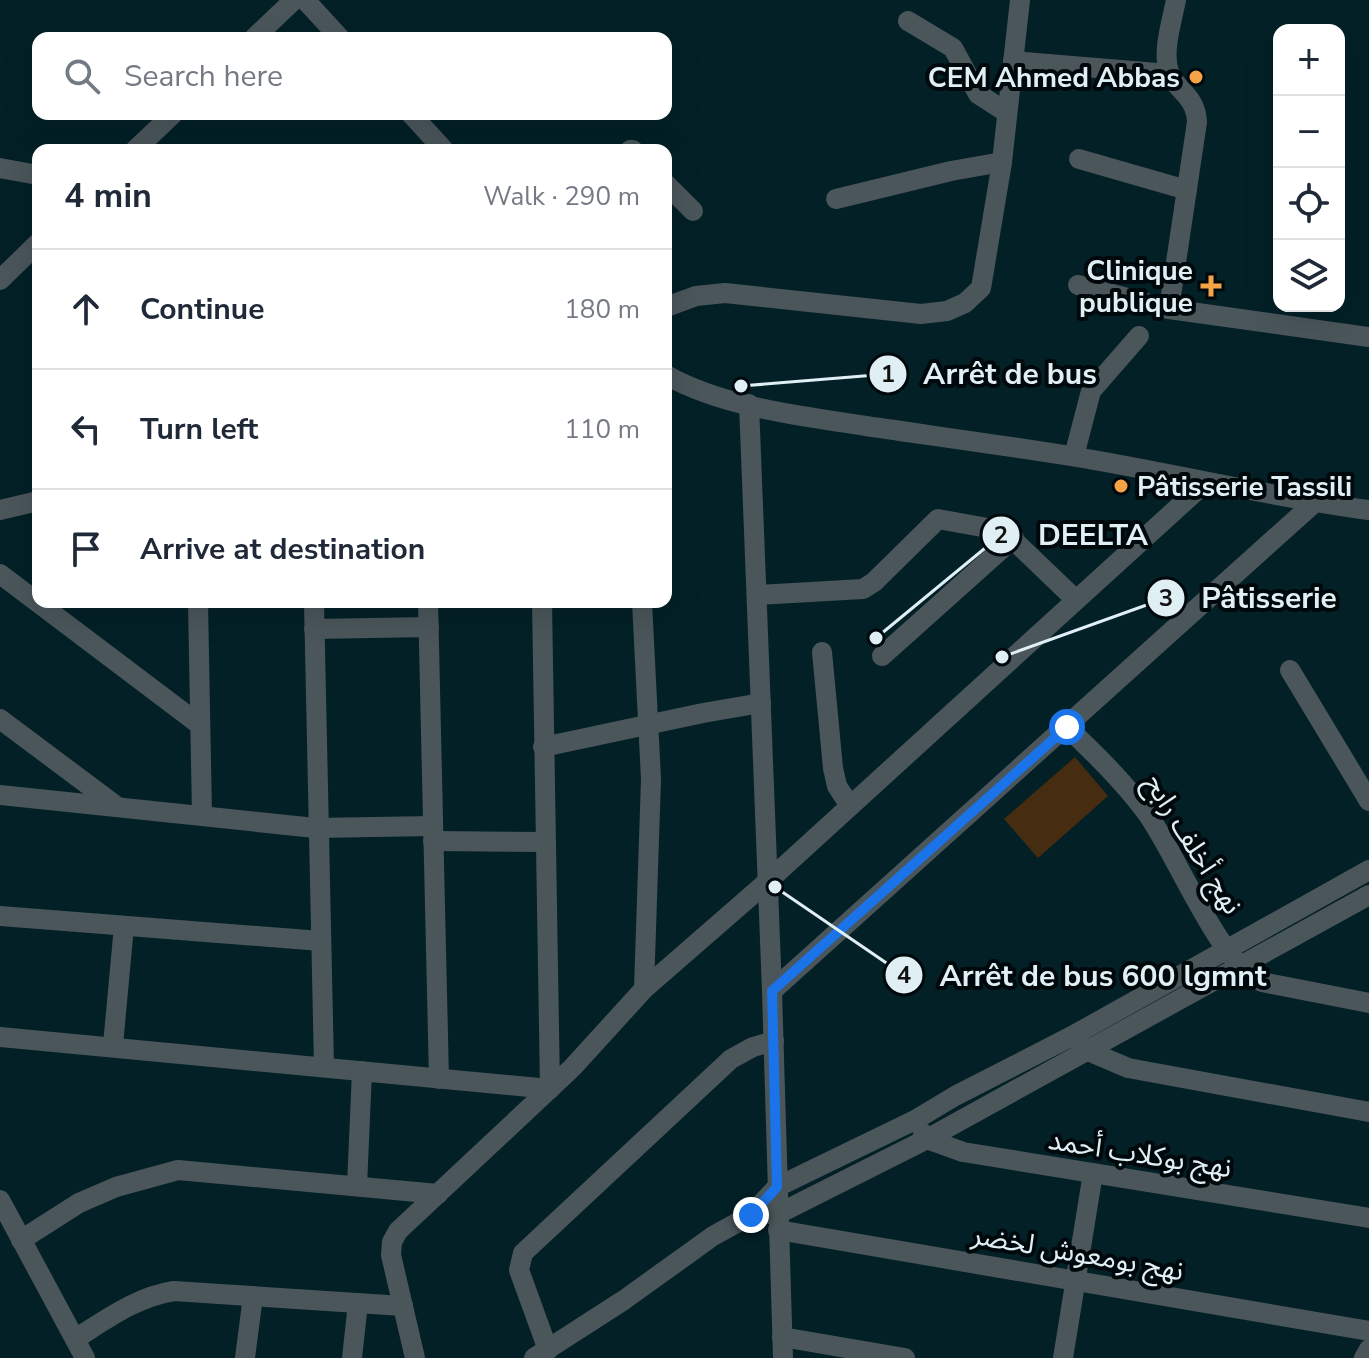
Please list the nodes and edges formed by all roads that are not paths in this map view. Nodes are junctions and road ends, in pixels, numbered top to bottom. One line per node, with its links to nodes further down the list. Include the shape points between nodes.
1 (294, 0): 6 (street)
2 (305, 0): 7 (street)
3 (1020, 0): 8 (street)
4 (1176, 0): 9 (street)
5 (908, 21): 10 (street, via 953,48 978,94)
6 (260, 32)
7 (334, 32)
8 (1013, 61): 9 (street); 10 (street)
9 (1169, 74): 20 (street, via 1197,111)
10 (1006, 112): 16 (street)
11 (167, 120): 13 (street)
12 (416, 120): 14 (street)
13 (141, 144)
14 (438, 144)
15 (1079, 159): 20 (street)
16 (1002, 162): 21 (street); 26 (street, via 981,288 947,311 921,314 725,293)
17 (0, 168): 18 (street)
18 (32, 174)
19 (672, 190): 22 (street)
20 (1187, 190): 27 (street)
21 (836, 199)
22 (693, 211)
23 (32, 249): 24 (street)
24 (0, 280)
25 (1078, 285): 27 (street)
26 (672, 305)
27 (1169, 309): 29 (street)
28 (1139, 336): 32 (street, via 1091,391)
29 (1369, 337)
30 (672, 378): 31 (street)
31 (749, 404): 32 (street); 40 (street)
32 (1074, 456): 33 (street)
33 (1206, 482): 35 (street); 42 (street)
34 (32, 499): 36 (street)
35 (1314, 503): 37 (street); 58 (street)
36 (0, 510)
37 (1369, 510)
38 (1014, 538): 40 (street, via 1004,531 938,519 863,589); 42 (street); 52 (street)
39 (0, 574): 41 (street)
40 (757, 595): 54 (street)
41 (32, 598)
42 (1076, 600): 63 (street)
43 (45, 608): 56 (street)
44 (198, 608): 56 (street)
45 (314, 608): 50 (street)
46 (428, 608): 49 (street)
47 (542, 608): 59 (street)
48 (642, 608): 57 (street)
49 (429, 627): 50 (street); 66 (street)
50 (314, 629): 65 (street)
51 (822, 652): 63 (street, via 833,768)
52 (882, 656)
53 (1290, 670): 61 (street)
54 (761, 703): 57 (street); 69 (street)
55 (0, 719): 62 (street)
56 (200, 725): 64 (street)
57 (648, 725): 59 (street); 76 (street)
58 (1067, 727): 74 (street, نهج أخلف رابح, via 1115,773 1148,815); 77 (street)
59 (543, 747): 67 (street)
60 (0, 795): 62 (street)
61 (1369, 801)
62 (115, 805): 64 (street)
63 (850, 806): 69 (street)
64 (202, 815): 65 (street)
65 (319, 828): 66 (street); 73 (street)
66 (433, 834): 67 (street); 85 (street)
67 (546, 842): 86 (street)
68 (1369, 870): 74 (street)
69 (768, 881): 76 (street); 77 (street)
70 (1369, 895): 75 (street)
71 (0, 916): 72 (street)
72 (124, 926): 73 (street); 82 (street)
73 (321, 941): 83 (street)
74 (1226, 950): 75 (street, نهج أخلف رابح); 81 (street)
75 (1241, 968): 78 (street, نهج أخلف رابح, via 1262,982); 81 (street)
76 (644, 989): 86 (street)
77 (772, 991): 80 (street)
78 (1369, 1003)
79 (0, 1037): 82 (street)
80 (774, 1041): 92 (street); 107 (street, via 731,1059 523,1253 519,1270)
81 (1079, 1043): 87 (street, via 1128,1068); 88 (street, via 955,1096); 89 (street)
82 (113, 1045): 83 (street)
83 (324, 1067): 84 (street)
84 (362, 1071): 85 (street); 91 (street)
85 (439, 1079): 86 (street)
86 (550, 1089): 93 (street)
87 (1369, 1112)
88 (915, 1120): 89 (street); 92 (street)
89 (927, 1139): 90 (street, نهج بوكلاب أحمد, via 963,1152); 97 (street)
90 (1093, 1173): 96 (street, نهج بوكلاب أحمد); 99 (street)
91 (357, 1186): 93 (street); 98 (street, via 178,1170 79,1203)
92 (777, 1187): 95 (street); 97 (street)
93 (438, 1194): 102 (street, via 392,1242)
94 (0, 1200): 98 (street)
95 (751, 1215): 97 (street); 107 (street)
96 (1369, 1218)
97 (778, 1222): 99 (street, نهج بومعوش لخضر); 105 (street)
98 (21, 1240): 104 (street)
99 (1076, 1279): 103 (street, نهج بومعوش لخضر); 113 (street)
100 (253, 1296): 101 (street); 104 (street, via 152,1294); 109 (street)
101 (358, 1303): 102 (street); 110 (street)
102 (403, 1306): 111 (street)
103 (1369, 1331)
104 (75, 1339): 108 (street)
105 (782, 1348): 112 (street)
106 (1369, 1349): 114 (street)
107 (541, 1354)
108 (85, 1358)
109 (245, 1358)
110 (352, 1358)
111 (415, 1358)
112 (905, 1358)
113 (1063, 1358)
114 (1364, 1358)

